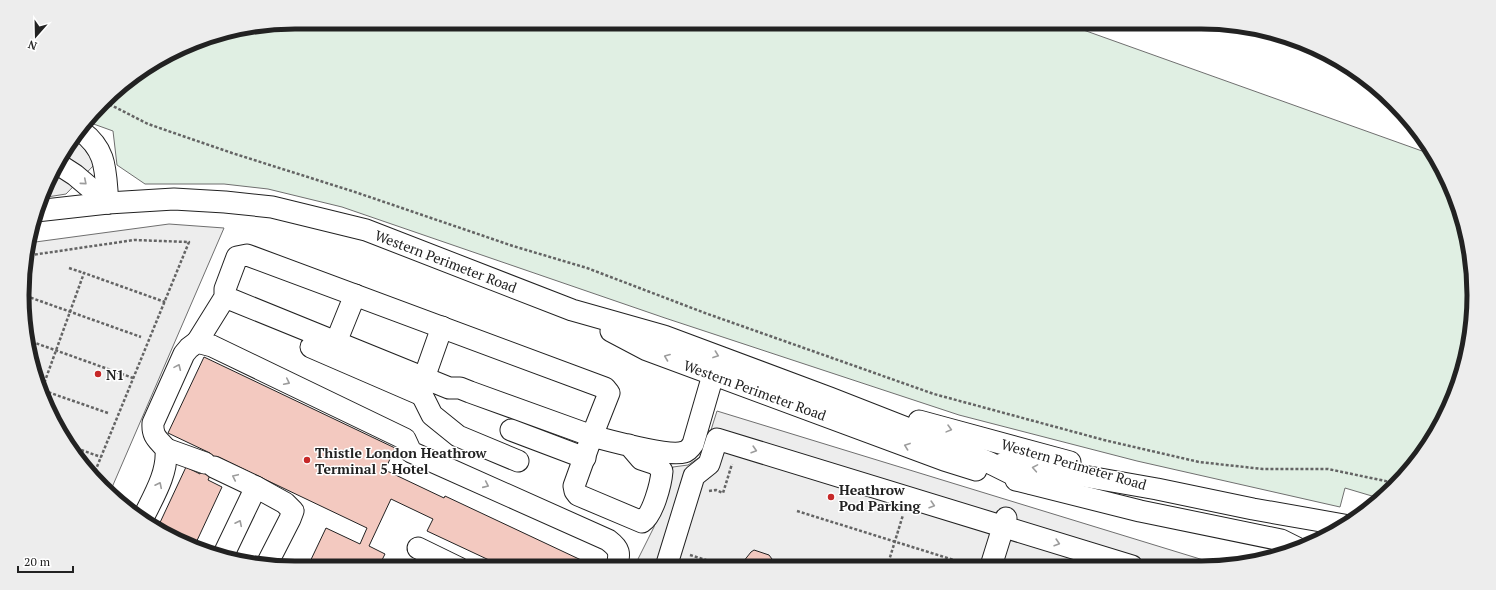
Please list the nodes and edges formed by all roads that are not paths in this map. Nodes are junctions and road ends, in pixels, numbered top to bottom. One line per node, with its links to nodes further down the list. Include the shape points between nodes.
1 (84, 133): 3 (street, via 95,142 105,164)
2 (62, 167): 3 (street, one-way to 3)
3 (108, 202): 4 (street, Western Perimeter Road); 7 (street, Western Perimeter Road, via 174,199 225,202 272,207 318,217 366,230)
4 (43, 210)
5 (355, 295): 6 (street, via 247,255 237,257); 8 (street); 10 (street)
6 (221, 302): 9 (street); 10 (street); 12 (street)
7 (572, 310): 11 (street, Western Perimeter Road, one-way to 7, via 647,350); 13 (street, Western Perimeter Road, one-way to 13, via 664,336)
8 (442, 328): 12 (street); 15 (street, via 605,388 609,393)
9 (197, 342): 17 (street, one-way to 9, via 154,437 152,423 184,354); 34 (street, one-way to 34, via 212,346 405,439 411,452 608,540 620,554)
10 (336, 342): 12 (street)
11 (712, 375): 16 (street, via 690,448 685,452 668,453); 20 (street, Western Perimeter Road, one-way to 11)
12 (423, 387): 15 (street, via 460,388); 19 (street, via 432,415 458,436)
13 (830, 398): 21 (street, Western Perimeter Road); 24 (street, Western Perimeter Road, one-way to 24, via 1066,460)
14 (511, 430): 18 (street)
15 (592, 436): 16 (street); 18 (street)
16 (629, 445): 18 (street, via 641,459 656,464 662,471 661,483 649,514 642,522 578,495 574,486)
17 (166, 449): 23 (street, one-way to 17); 25 (street, one-way to 17, via 165,472)
18 (585, 458)
19 (518, 460)
20 (944, 460): 21 (street, Western Perimeter Road); 22 (street, Western Perimeter Road, via 992,475)
21 (990, 463): 22 (street, Western Perimeter Road); 24 (street, Western Perimeter Road, one-way to 21, via 1021,465)
22 (1030, 483): 28 (street, Western Perimeter Road, via 1140,511 1281,540)
23 (256, 487): 30 (street, one-way to 23); 32 (street, via 285,503 293,511)
24 (1156, 489): 27 (street, Western Perimeter Road)
25 (145, 514)
26 (1005, 523): 31 (street, one-way to 26, via 694,476 709,464 717,439 908,498); 35 (street); 36 (street, one-way to 36)
27 (1336, 524)
28 (1291, 545)
29 (418, 548): 33 (street)
30 (225, 552)
31 (674, 559)
32 (269, 560)
33 (445, 561)
34 (618, 561)
35 (994, 561)
36 (1117, 561)

